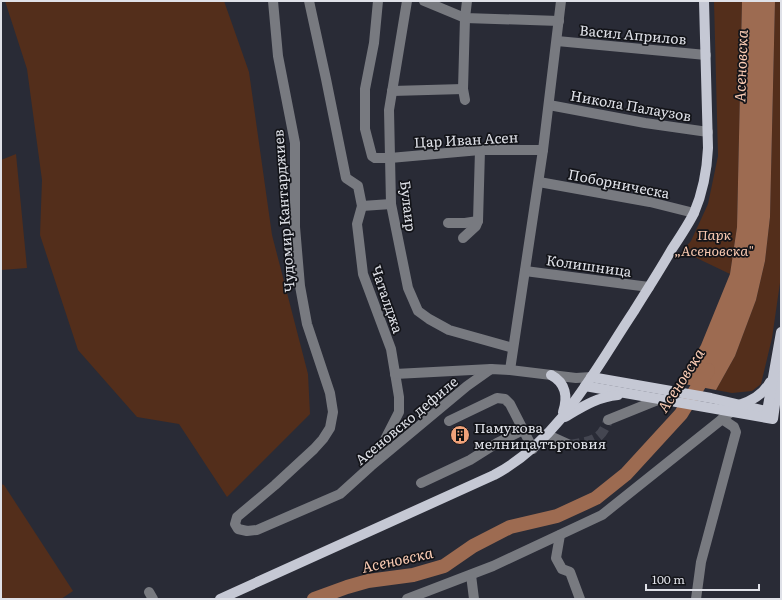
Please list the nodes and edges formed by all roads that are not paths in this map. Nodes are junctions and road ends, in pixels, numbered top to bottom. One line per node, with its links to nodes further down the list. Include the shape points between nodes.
1 (273, 1): 58 (street, Чудомир Кантарджиев, via 278,56 295,144 295,228 300,286 307,324 330,393 333,412 330,428 323,439 237,517 235,524 238,529 257,530)
2 (309, 1): 23 (street, Чаталджа, via 346,178 358,186)
3 (378, 1): 20 (street, Цар Иван Асен, via 366,89 365,129 372,156)
4 (407, 1): 14 (street, Булаир)
5 (424, 1): 9 (street)
6 (467, 1): 9 (street)
7 (561, 1): 10 (street)
8 (704, 1): 12 (main road)
9 (465, 18): 10 (street); 13 (street)
10 (559, 21): 11 (street)
11 (557, 41): 12 (street, Васил Априлов); 16 (street)
12 (706, 55): 17 (main road)
13 (463, 88): 14 (street); 15 (street)
14 (392, 91): 20 (street, Булаир, via 389,110)
15 (465, 100)
16 (549, 105): 17 (street, Никола Палаузов); 19 (street)
17 (708, 132): 24 (main road, via 707,164)
18 (480, 150): 19 (street, Цар Иван Асен); 20 (street, Цар Иван Асен); 25 (street)
19 (543, 150): 21 (street)
20 (390, 158): 22 (street, Булаир)
21 (539, 182): 24 (street, Поборническа, via 650,202); 28 (street)
22 (391, 204): 23 (street); 31 (street, Булаир, via 408,288 418,311 449,330)
23 (362, 206): 37 (street, Чаталджа, via 357,224 363,274 391,349)
24 (694, 213): 29 (main road)
25 (478, 221): 26 (street); 27 (street)
26 (448, 223)
27 (463, 238)
28 (526, 270): 29 (street, Колишница); 31 (street)
29 (649, 287): 32 (main road)
30 (781, 332): 36 (main road)
31 (513, 348): 35 (street)
32 (605, 355): 39 (main road); 41 (main road, via 603,370)
33 (781, 361): 36 (main road)
34 (491, 370): 35 (street, Асеновско дефиле); 37 (street, Асеновско дефиле); 56 (street, Асеновско дефиле, via 467,386)
35 (510, 370): 38 (street)
36 (779, 373): 46 (main road, via 760,394); 47 (main road)
37 (395, 374): 56 (street, Чаталджа, via 399,412)
38 (551, 375): 40 (street); 51 (main road, via 560,380 566,396 565,408)
39 (591, 377): 40 (street); 41 (main road); 42 (main road)
40 (576, 378): 42 (street)
41 (613, 381): 45 (main road, via 674,391)
42 (585, 386): 43 (main road); 51 (main road)
43 (633, 394): 44 (main road); 51 (main road, via 599,398)
44 (664, 400): 45 (main road); 49 (street)
45 (708, 403): 46 (main road)
46 (735, 408): 47 (main road); 48 (street)
47 (774, 415)
48 (722, 419): 59 (street, via 602,515); 65 (street, via 734,427 736,432 701,562)
49 (608, 420)
50 (449, 421): 52 (street, via 501,398 508,401)
51 (559, 422): 53 (main road)
52 (523, 430): 55 (street); 57 (street, via 470,460)
53 (548, 435): 54 (street); 55 (main road)
54 (570, 445)
55 (533, 449): 61 (main road, via 507,468 481,482)
56 (371, 466): 58 (street, Асеновско дефиле)
57 (421, 483)
58 (340, 494)
59 (560, 535): 60 (street); 64 (street, via 556,558 562,569 570,572)
60 (472, 575): 62 (street); 63 (street)
61 (220, 599)
62 (407, 599)
63 (474, 599)
64 (580, 599)
65 (696, 599)

